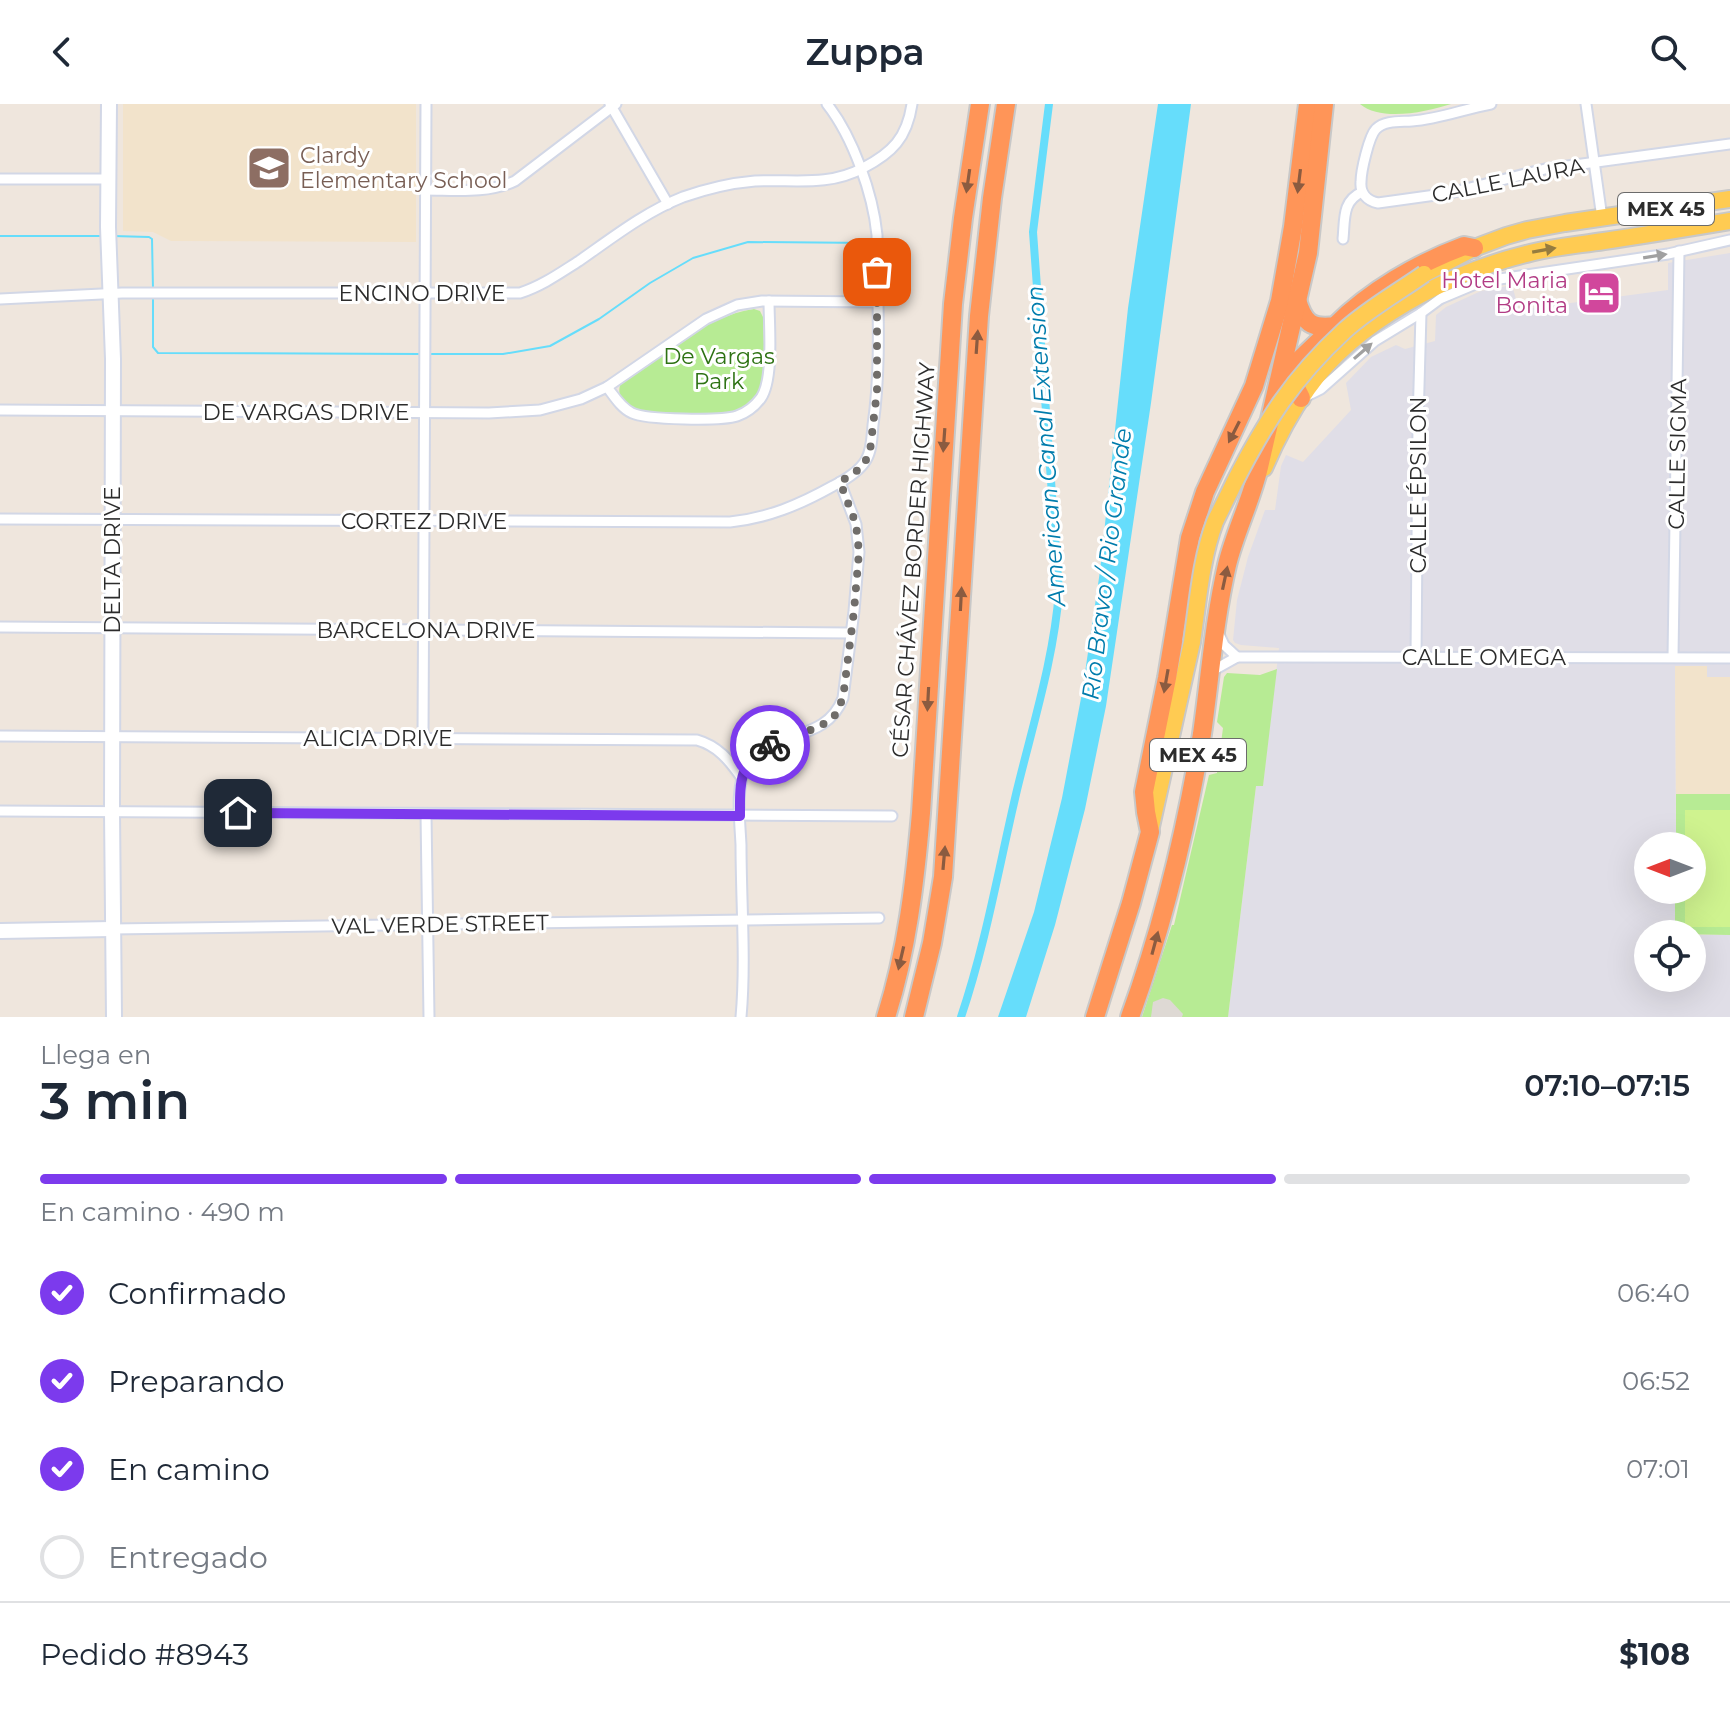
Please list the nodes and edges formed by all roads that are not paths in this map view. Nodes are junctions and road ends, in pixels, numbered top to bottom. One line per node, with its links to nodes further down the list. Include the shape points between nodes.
1 (109, 104): 17 (main road, DELTA DRIVE)
2 (426, 104): 18 (street)
3 (827, 104): 15 (street, CORTEZ DRIVE)
4 (912, 104): 15 (street, ENCINO DRIVE, via 899,141)
5 (980, 104): 76 (highway, CÉSAR CHÁVEZ BORDER HIGHWAY, one-way to 76, via 953,304 916,872)
6 (1006, 104): 77 (highway, one-way to 6, via 943,877 979,316)
7 (1308, 104): 67 (highway, one-way to 67, via 1280,301 1254,386 1205,492 1190,538 1144,792)
8 (1324, 104): 33 (highway, via 1308,253)
9 (1491, 104): 12 (street)
10 (1586, 104): 14 (street)
11 (612, 105): 18 (street, via 515,181 485,190); 21 (street)
12 (1479, 105): 19 (street, via 1381,125 1373,134)
13 (1730, 144): 14 (street, CALLE LAURA)
14 (1594, 163): 19 (street, CALLE LAURA, via 1398,201 1378,203); 22 (street)
15 (861, 170): 21 (street, ENCINO DRIVE, via 822,181 726,185); 35 (street, CORTEZ DRIVE, via 876,219)
16 (0, 179): 17 (street)
17 (108, 179): 30 (main road, DELTA DRIVE)
18 (425, 190): 29 (street)
19 (1362, 192): 24 (street, via 1347,203)
20 (1730, 199): 22 (main road, MEX 45)
21 (668, 204): 29 (street, ENCINO DRIVE, via 532,289 510,294)
22 (1602, 218): 26 (main road, MEX 45, via 1527,230)
23 (1730, 221): 28 (main road, MEX 45, one-way to 23, via 1529,253)
24 (1343, 239)
25 (1730, 240): 27 (street)
26 (1474, 248): 37 (highway, via 1464,246 1425,263 1376,292); 67 (main road, MEX 45, bridge, via 1424,274 1345,330 1288,391 1250,451 1215,522)
27 (1679, 251): 31 (street, one-way to 27, via 1493,280); 55 (street, CALLE SIGMA)
28 (1460, 276): 31 (street); 39 (main road, MEX 45, via 1381,318 1329,363)
29 (425, 293): 30 (street, ENCINO DRIVE); 42 (street)
30 (110, 294): 32 (street, ENCINO DRIVE); 41 (main road, DELTA DRIVE)
31 (1442, 298): 36 (street)
32 (0, 299)
33 (1297, 300): 37 (highway, via 1309,323); 44 (highway)
34 (769, 301): 35 (street, DE VARGAS DRIVE); 38 (street, DE VARGAS DRIVE, via 737,305 706,319); 38 (street, via 769,379 758,402 744,413 725,418 645,417 628,411)
35 (877, 302): 43 (street, CORTEZ DRIVE, via 877,391 870,451 858,470)
36 (1421, 313): 39 (street, one-way to 36, via 1321,389 1375,341); 54 (street, CALLE ÉPSILON)
37 (1335, 326): 39 (highway, via 1292,367 1290,376)
38 (607, 387): 42 (street, DE VARGAS DRIVE, via 540,410)
39 (1301, 398): 44 (main road, MEX 45)
40 (0, 410): 41 (street, DE VARGAS DRIVE)
41 (113, 411): 42 (street, DE VARGAS DRIVE); 46 (main road, DELTA DRIVE)
42 (424, 413): 47 (street)
43 (840, 482): 47 (street, CORTEZ DRIVE, via 785,511 730,522); 52 (street, via 859,542)
44 (1253, 491): 49 (highway, MEX 45, one-way to 44, via 1228,564)
45 (0, 519): 46 (street, CORTEZ DRIVE)
46 (112, 520): 47 (street, CORTEZ DRIVE); 50 (main road, DELTA DRIVE)
47 (424, 521): 51 (street)
48 (0, 627): 50 (street, BARCELONA DRIVE)
49 (1216, 627): 53 (street); 57 (highway, MEX 45)
50 (112, 628): 51 (street, BARCELONA DRIVE); 59 (main road, DELTA DRIVE)
51 (423, 630): 52 (street, BARCELONA DRIVE); 60 (street)
52 (851, 633): 61 (street, via 843,698 835,715 821,726 767,746)
53 (1237, 657): 54 (street, CALLE OMEGA); 57 (street)
54 (1416, 657): 55 (street, CALLE OMEGA)
55 (1673, 657): 56 (street, CALLE OMEGA)
56 (1730, 658)
57 (1210, 672): 79 (highway, MEX 45, one-way to 57, via 1188,809)
58 (0, 736): 59 (street, ALICIA DRIVE)
59 (112, 737): 60 (street, ALICIA DRIVE); 63 (main road, DELTA DRIVE)
60 (423, 738): 61 (street, ALICIA DRIVE, via 697,740 719,750)
61 (741, 777): 65 (street)
62 (0, 811): 63 (street)
63 (112, 812): 64 (street); 71 (main road, DELTA DRIVE)
64 (426, 814): 65 (street); 70 (street)
65 (740, 816): 66 (street); 69 (street)
66 (892, 816)
67 (1150, 832): 78 (highway, MEX 45)
68 (879, 918): 69 (street, VAL VERDE STREET)
69 (741, 920): 70 (street, VAL VERDE STREET); 75 (street)
70 (427, 924): 71 (street, VAL VERDE STREET); 74 (street)
71 (112, 929): 72 (main road, VAL VERDE STREET); 73 (main road, DELTA DRIVE)
72 (0, 931)
73 (114, 1017)
74 (429, 1017)
75 (741, 1017)
76 (886, 1017)
77 (914, 1017)
78 (1095, 1017)
79 (1130, 1017)

